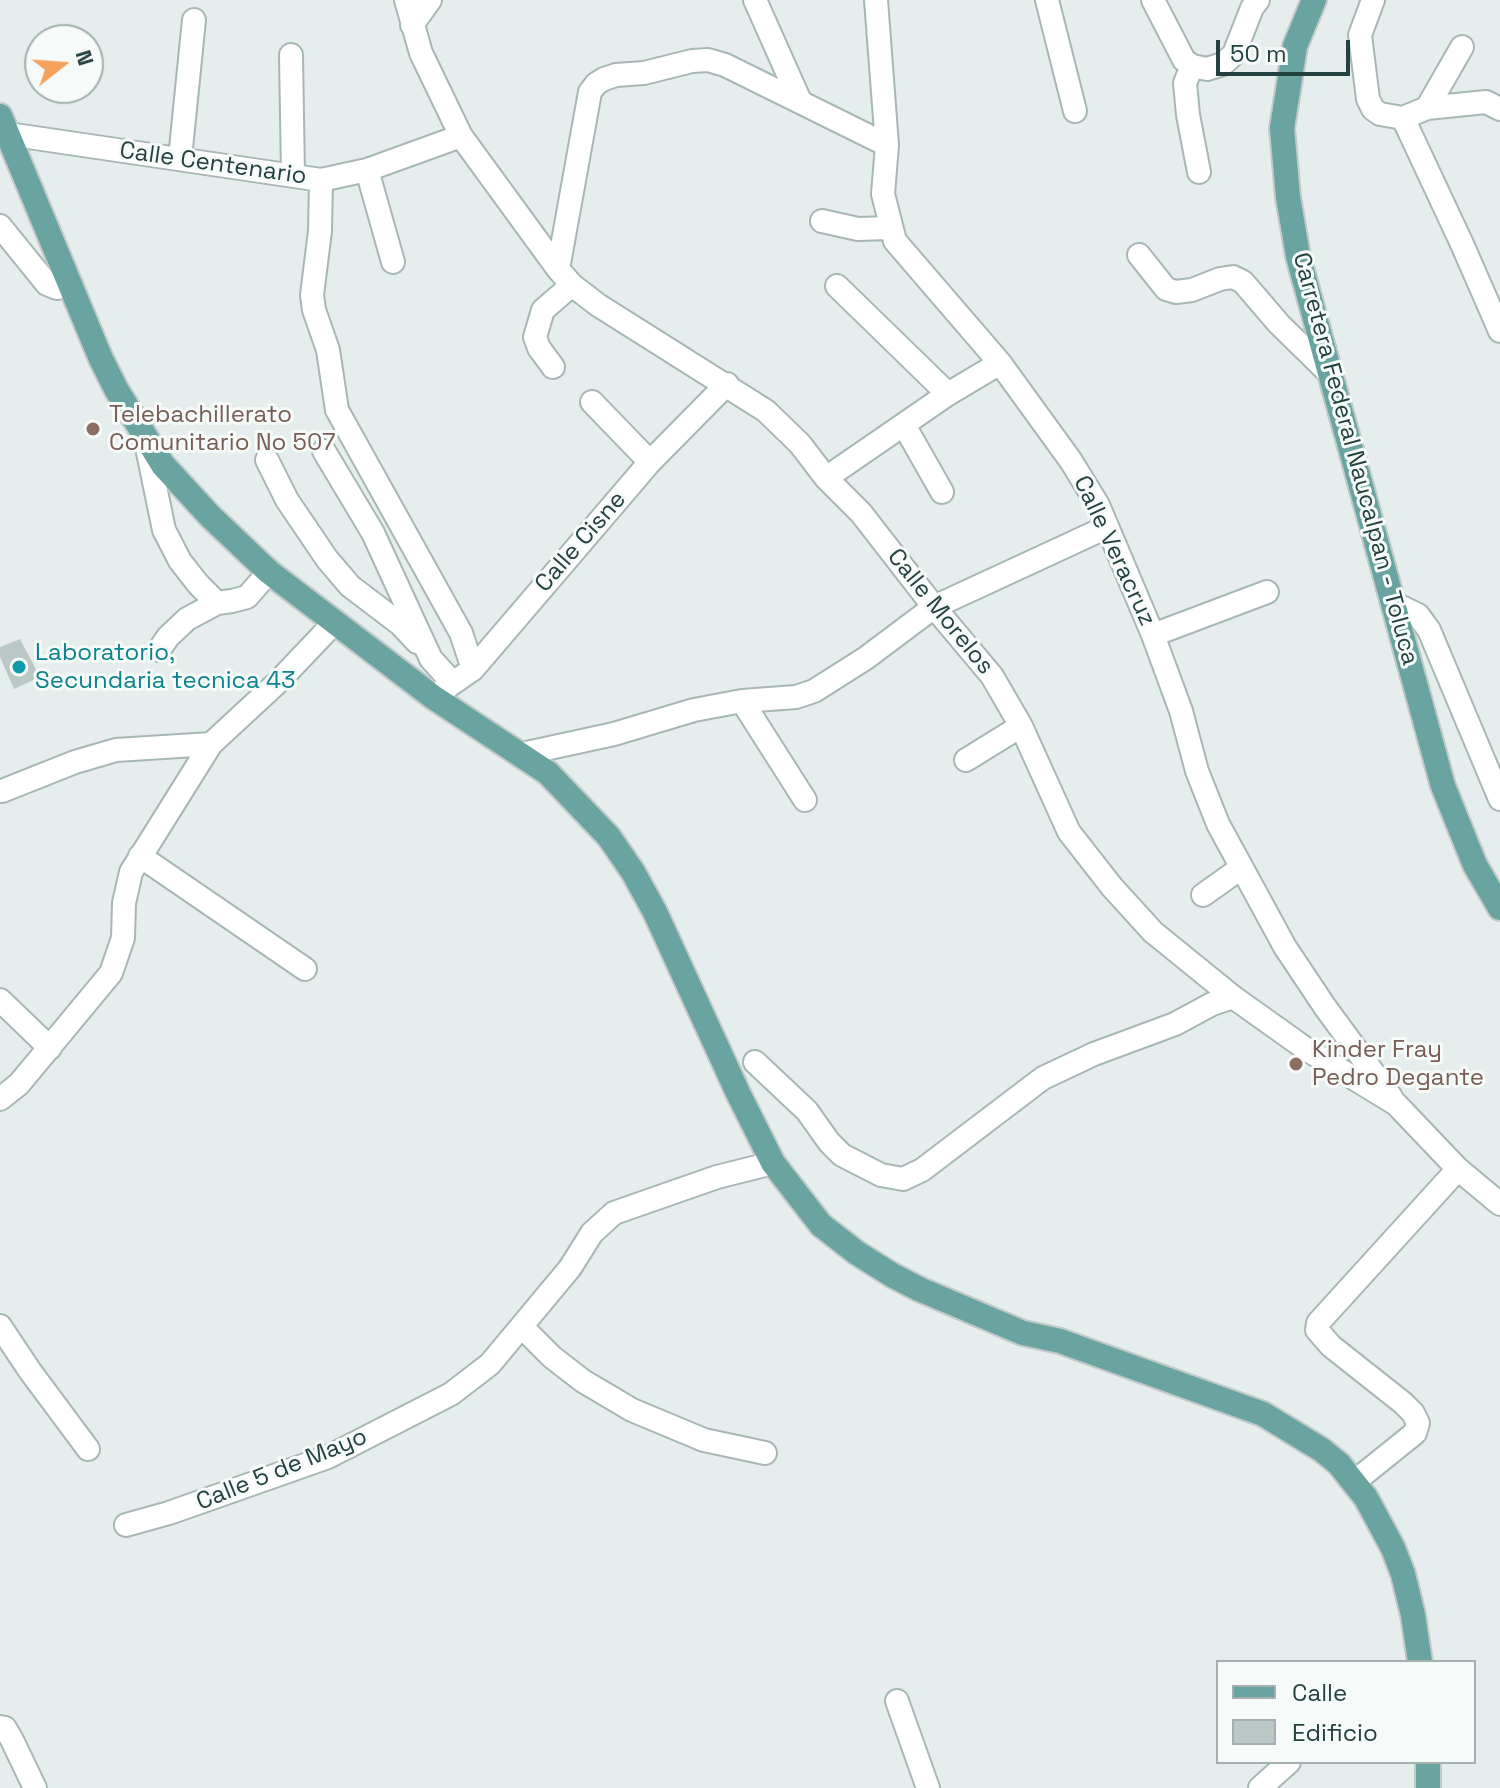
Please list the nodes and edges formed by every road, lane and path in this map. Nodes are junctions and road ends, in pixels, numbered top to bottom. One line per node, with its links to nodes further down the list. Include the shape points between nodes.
1 (406, 0): 11 (street, Calle Morelos)
2 (430, 0): 11 (street)
3 (755, 0): 15 (street)
4 (876, 0): 22 (street, Calle Veracruz)
5 (1047, 0): 18 (street)
6 (1153, 0): 14 (street, via 1179,52)
7 (1258, 0): 14 (street, via 1234,54 1214,69)
8 (1314, 0): 39 (main road, Carretera Federal Naucalpan - Toluca, via 1295,46 1282,128 1298,256)
9 (1373, 0): 19 (street, via 1360,35 1368,99 1380,114)
10 (194, 20): 23 (street)
11 (412, 25): 21 (street, Calle Morelos)
12 (1462, 47): 17 (street)
13 (291, 55): 26 (street)
14 (1192, 66): 25 (street, via 1185,83)
15 (800, 101): 22 (street); 33 (street, via 708,60 616,75 596,84 590,92)
16 (1493, 106): 17 (street)
17 (1427, 108): 19 (street)
18 (1075, 111)
19 (1403, 118): 36 (street)
20 (4, 125): 23 (street, Calle Centenario); 34 (main road)
21 (461, 136): 24 (street, Calle Centenario); 33 (street, Calle Morelos)
22 (887, 145): 30 (street, Calle Veracruz, via 883,194)
23 (180, 158): 26 (street, Calle Centenario)
24 (367, 170): 27 (street, Calle Centenario); 32 (street)
25 (1199, 172)
26 (293, 175): 27 (street, Calle Centenario)
27 (321, 180): 60 (street, via 312,295 330,358 337,410 461,633)
28 (822, 221): 30 (street, via 858,229)
29 (0, 226): 34 (street, via 47,284)
30 (889, 228): 37 (street, Calle Veracruz, via 906,258)
31 (1139, 255): 39 (street, via 1166,289 1176,292 1233,277 1243,282)
32 (393, 262)
33 (565, 277): 38 (street, via 543,310 535,337); 40 (street, Calle Morelos, via 598,305)
34 (69, 284): 44 (main road, via 116,389)
35 (837, 286): 41 (street)
36 (1500, 331)
37 (1000, 363): 41 (street); 50 (street, Calle Veracruz, via 1071,461)
38 (553, 367)
39 (1328, 372): 54 (main road, Carretera Federal Naucalpan - Toluca)
40 (727, 384): 47 (street, Calle Cisne); 48 (street, Calle Morelos, via 766,411)
41 (948, 394): 43 (street)
42 (592, 402): 47 (street)
43 (904, 425): 48 (street); 49 (street)
44 (145, 438): 51 (main road, via 183,488); 53 (street, via 164,530 180,561)
45 (324, 451): 59 (street, via 373,533)
46 (267, 460): 59 (street, via 327,559)
47 (650, 462): 60 (street, Calle Cisne)
48 (826, 478): 55 (street, Calle Morelos, via 861,513)
49 (942, 492)
50 (1107, 527): 55 (street); 57 (street, Calle Veracruz)
51 (269, 572): 53 (street, via 247,597); 56 (main road)
52 (1267, 592): 57 (street)
53 (217, 603): 58 (street, via 187,619)
54 (1395, 604): 68 (street, via 1418,615 1429,630); 73 (main road, Carretera Federal Naucalpan - Toluca, via 1443,786 1475,865)
55 (934, 607): 62 (street, via 814,691); 63 (street, Calle Morelos, via 992,676)
56 (334, 623): 61 (main road); 64 (street)
57 (1153, 635): 71 (street, Calle Veracruz, via 1197,771)
58 (159, 650)
59 (431, 659): 61 (street)
60 (473, 669): 61 (street, Calle Cisne)
61 (443, 690): 65 (main road)
62 (742, 701): 65 (street); 69 (street)
63 (1021, 726): 66 (street); 75 (street, Calle Morelos, via 1069,832 1112,887 1153,932)
64 (211, 744): 67 (street, via 116,750); 70 (street)
65 (522, 754): 81 (main road, via 578,803 633,872)
66 (966, 760)
67 (2, 791)
68 (1500, 799)
69 (805, 800)
70 (140, 856): 74 (street); 77 (street, via 131,872 123,938 111,973)
71 (1241, 868): 72 (street); 80 (street, Calle Veracruz, via 1293,959)
72 (1203, 895)
73 (1500, 908)
74 (305, 969)
75 (1233, 997): 78 (street, via 1043,1078 903,1179 881,1175 842,1155 807,1111); 80 (street, Calle Morelos)
76 (0, 1000): 77 (street)
77 (50, 1048): 79 (street)
78 (755, 1062)
79 (0, 1099)
80 (1396, 1104): 82 (street, Calle Morelos)
81 (773, 1163): 85 (street, Calle 5 de Mayo, via 614,1213 592,1233); 88 (main road, via 821,1225 892,1275 1023,1333 1060,1341 1263,1414 1322,1450)
82 (1458, 1169): 83 (street, Calle Morelos); 88 (street, via 1318,1323 1317,1330 1331,1346 1403,1403 1418,1423 1415,1433)
83 (1500, 1204)
84 (0, 1326): 86 (street)
85 (522, 1327): 87 (street, via 583,1381 632,1410 704,1440); 89 (street, Calle 5 de Mayo, via 490,1364 451,1394 328,1457)
86 (88, 1449)
87 (765, 1453)
88 (1354, 1482): 90 (main road, via 1379,1519 1403,1574)
89 (126, 1525)
90 (1420, 1660)
91 (897, 1701): 96 (street)
92 (0, 1727): 95 (street)
93 (1287, 1764): 97 (street)
94 (1428, 1764): 98 (main road)
95 (35, 1788)
96 (928, 1788)
97 (1260, 1788)
98 (1428, 1788)

